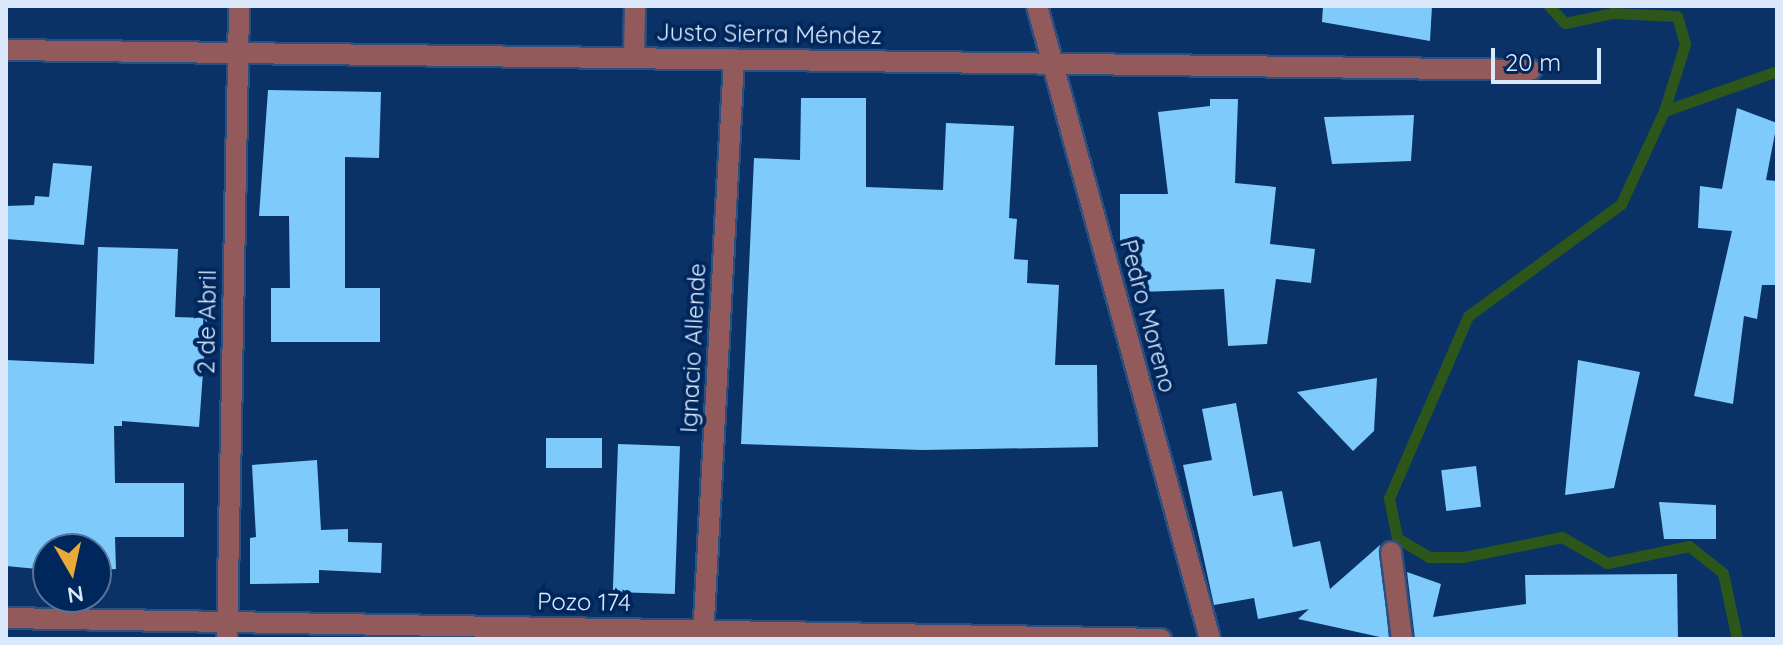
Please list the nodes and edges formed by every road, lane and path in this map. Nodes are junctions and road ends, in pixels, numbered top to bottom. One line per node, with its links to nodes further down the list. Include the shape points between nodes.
1 (239, 6): 5 (street, 2 de Abril)
2 (635, 6): 6 (street)
3 (1037, 6): 8 (street, Pedro Moreno)
4 (6, 50): 5 (street, Justo Sierra Méndez)
5 (238, 53): 6 (street, Justo Sierra Méndez); 12 (street, 2 de Abril)
6 (634, 58): 7 (street, Justo Sierra Méndez)
7 (734, 59): 8 (street, Justo Sierra Méndez); 13 (street, Ignacio Allende)
8 (1052, 64): 9 (street, Justo Sierra Méndez); 15 (street, Pedro Moreno)
9 (1531, 70)
10 (1391, 552): 16 (street)
11 (6, 618): 12 (street, Pozo 174)
12 (227, 630): 13 (street, Pozo 174)
13 (703, 635): 14 (street, Pozo 174)
14 (1161, 639)
15 (1210, 639)
16 (1402, 639)

